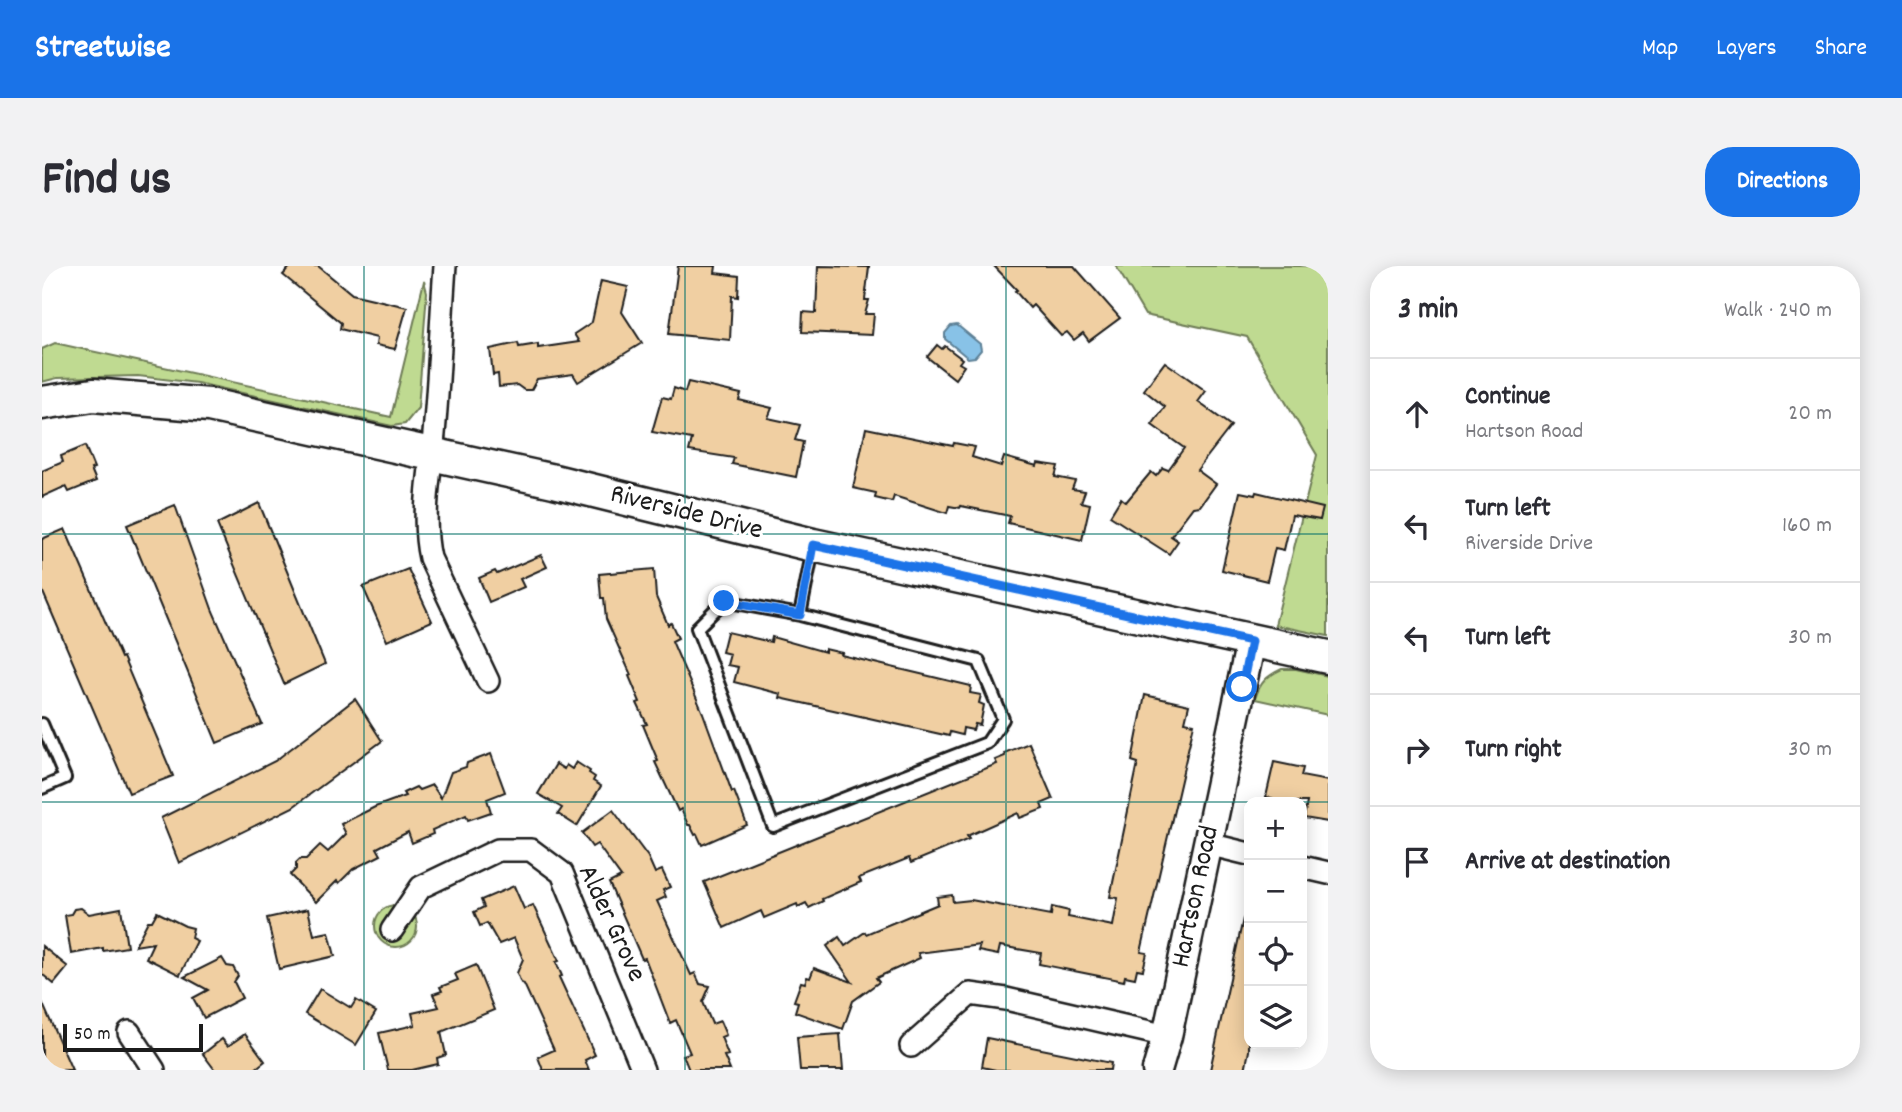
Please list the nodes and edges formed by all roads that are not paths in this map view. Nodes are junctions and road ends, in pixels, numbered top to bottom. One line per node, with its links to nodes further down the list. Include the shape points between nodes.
1 (444, 266): 3 (street)
2 (42, 402): 3 (main road, Riverside Drive, via 93,395 209,405)
3 (432, 454): 4 (main road, Riverside Drive); 8 (street, via 426,542)
4 (813, 545): 5 (lane); 6 (main road, Riverside Drive)
5 (800, 615): 5 (lane, via 979,660 1003,719 987,743 773,825 697,628 724,601)
6 (1251, 641): 7 (main road, Riverside Drive); 11 (street, Hartson Road)
7 (1328, 657)
8 (488, 681)
9 (42, 724): 10 (lane, via 65,778)
10 (42, 788)
11 (1208, 844): 12 (street); 17 (street, Hartson Road)
12 (1244, 853)
13 (1307, 868): 14 (street)
14 (1328, 873)
15 (392, 929): 20 (street, Alder Grove, via 421,887 498,850 531,850 562,873)
16 (129, 1032): 19 (street)
17 (1167, 1036): 18 (street, via 970,993); 21 (street, Hartson Road)
18 (911, 1046)
19 (154, 1070)
20 (643, 1070)
21 (1157, 1070)

